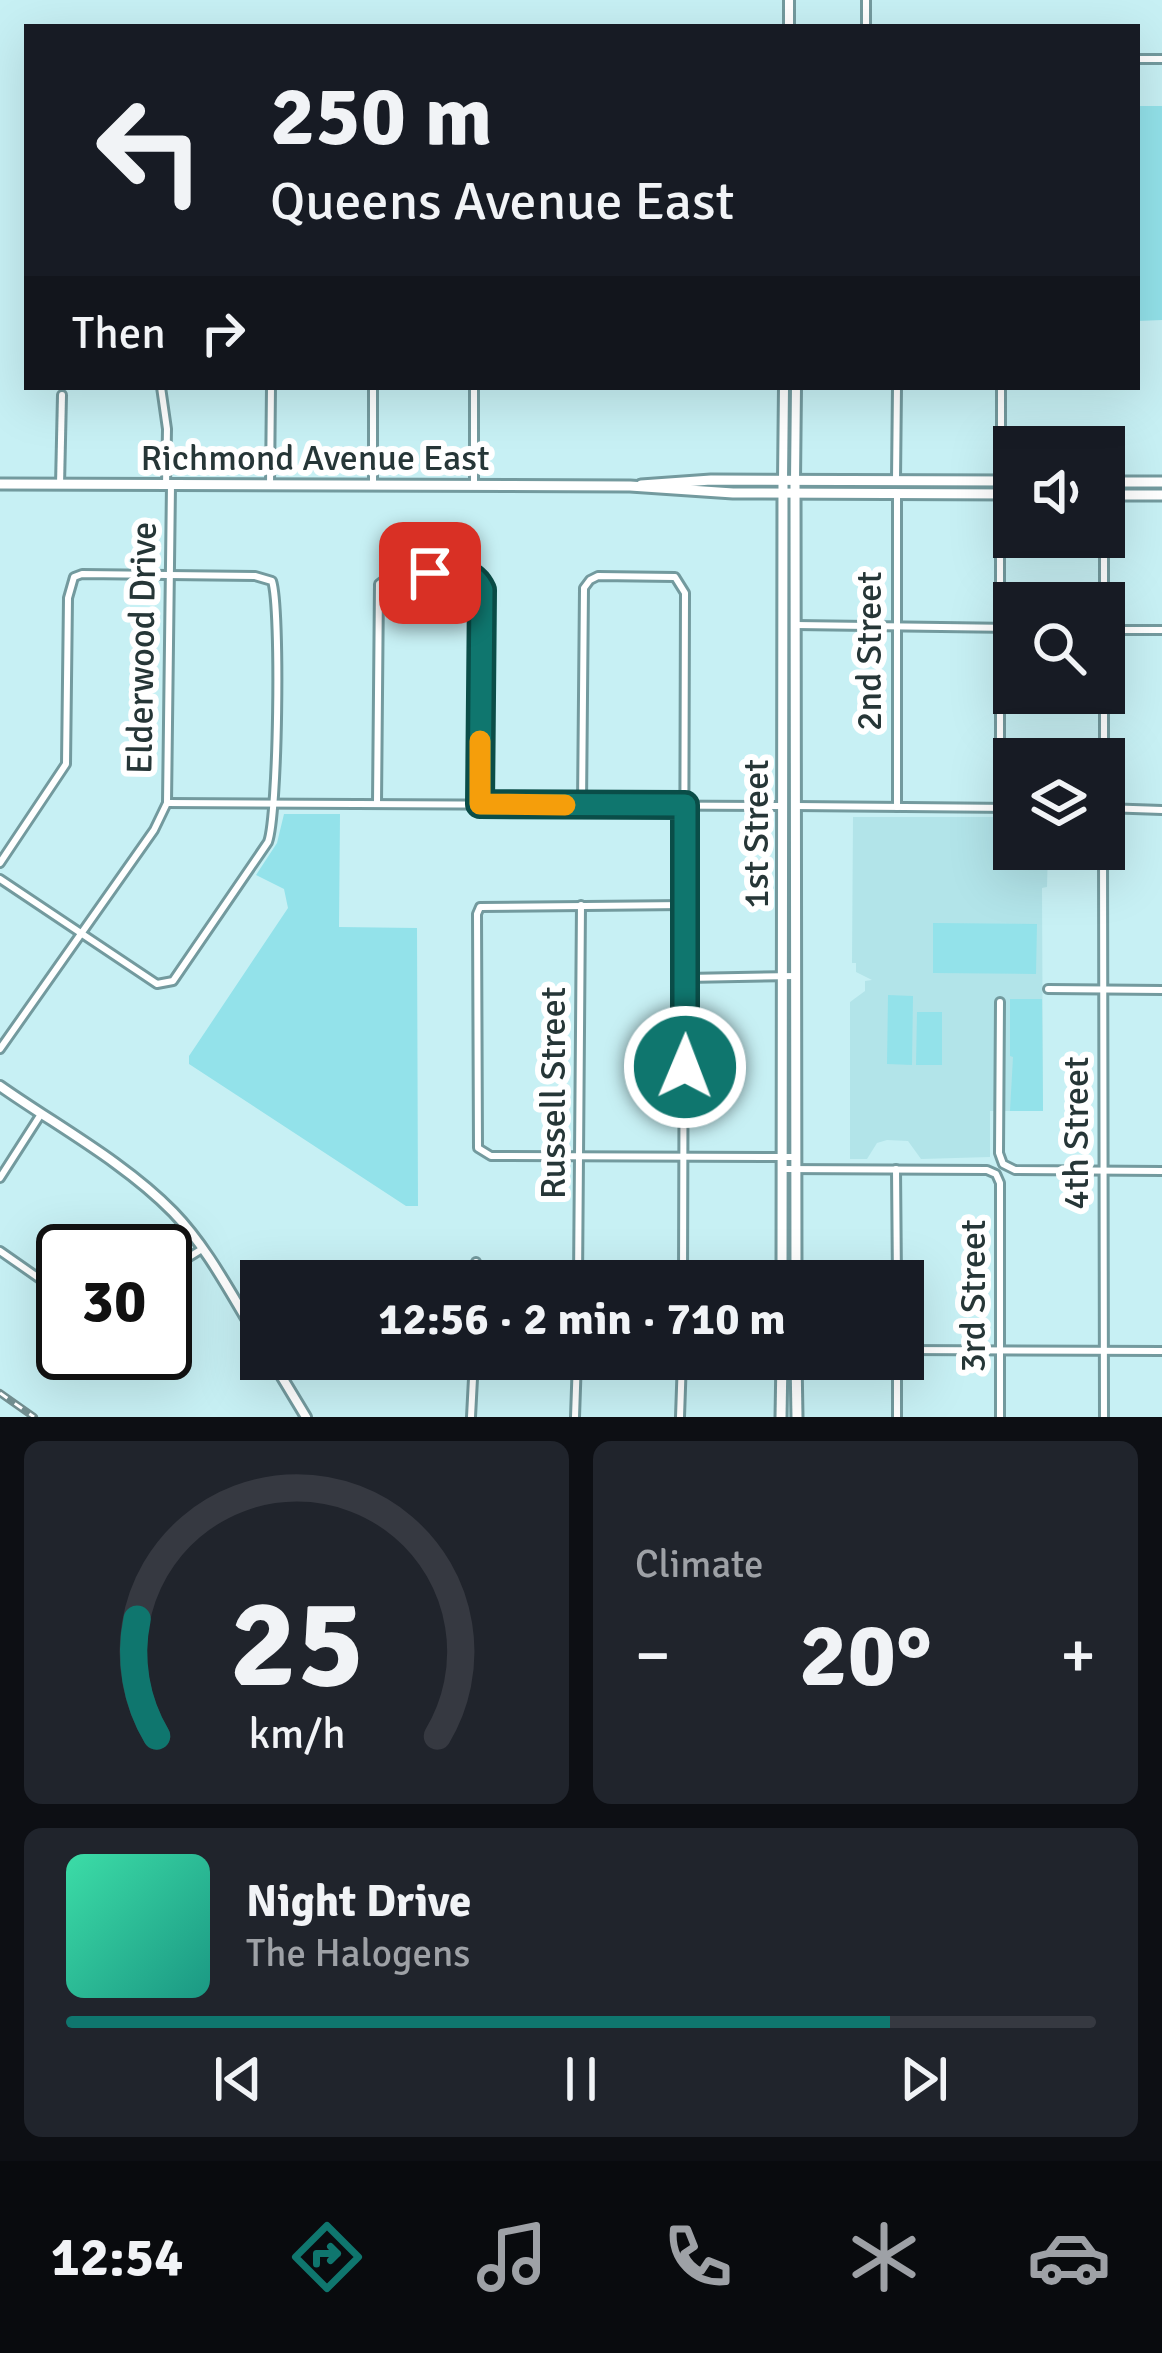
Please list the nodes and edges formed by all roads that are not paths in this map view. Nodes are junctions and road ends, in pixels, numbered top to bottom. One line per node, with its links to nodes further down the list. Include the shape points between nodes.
1 (161, 390): 18 (street, Elderwood Drive)
2 (271, 390): 19 (street)
3 (373, 390): 20 (street)
4 (474, 390): 21 (street)
5 (784, 390): 11 (street, 1st Street)
6 (796, 390): 11 (street, 1st Street)
7 (897, 390): 12 (street)
8 (1001, 390): 10 (street)
9 (62, 394): 17 (street)
10 (1001, 426)
11 (789, 480): 12 (main road, Richmond Avenue East); 22 (main road, Richmond Avenue East); 23 (main road, 1st Street)
12 (896, 481): 13 (main road, Richmond Avenue East)
13 (993, 481)
14 (1125, 482): 15 (main road)
15 (1162, 482)
16 (0, 484): 17 (main road, Richmond Avenue East)
17 (60, 484): 18 (main road, Richmond Avenue East)
18 (168, 485): 19 (main road, Richmond Avenue East); 28 (street, Elderwood Drive)
19 (270, 485): 20 (main road, Richmond Avenue East)
20 (373, 485): 21 (main road, Richmond Avenue East)
21 (474, 486): 22 (main road, Richmond Avenue East)
22 (630, 486): 23 (main road, Richmond Avenue East)
23 (789, 494): 24 (main road, Richmond Avenue East); 29 (main road, 1st Street); 30 (main road, 1st Street)
24 (897, 494): 25 (main road, Richmond Avenue East); 31 (street, 2nd Street)
25 (993, 494)
26 (1125, 495): 27 (main road)
27 (1162, 495)
28 (171, 575): 35 (street, Elderwood Drive); 37 (street, via 272,581); 47 (street, via 74,578 66,764)
29 (782, 621): 30 (street); 41 (main road, 1st Street)
30 (796, 626): 31 (street); 42 (main road, 1st Street)
31 (896, 626): 32 (street); 43 (street, 2nd Street)
32 (993, 628)
33 (1125, 630): 34 (street)
34 (1162, 630)
35 (167, 803): 37 (street); 52 (street, Elderwood Drive)
36 (377, 803): 37 (street); 38 (street); 38 (street, via 379,584 394,573 466,573 482,590)
37 (274, 804): 52 (street, via 268,842 168,985)
38 (480, 804): 39 (street)
39 (582, 805): 40 (street); 40 (street, via 584,589 598,576 665,575 685,593)
40 (685, 805): 41 (street); 51 (street)
41 (782, 806): 42 (street); 53 (main road, 1st Street)
42 (796, 806): 43 (street); 54 (main road, 1st Street)
43 (896, 807): 44 (street)
44 (993, 808)
45 (1125, 809): 46 (street)
46 (1162, 810)
47 (0, 863)
48 (1103, 870): 58 (street, 4th Street)
49 (0, 879): 52 (street)
50 (581, 905): 51 (street); 63 (street, Russell Street); 63 (street, via 487,904 477,914 478,1148 491,1156)
51 (686, 905): 55 (street)
52 (80, 930): 60 (street, Elderwood Drive)
53 (784, 976): 54 (street); 55 (street); 65 (main road, 1st Street)
54 (797, 976): 66 (main road, 1st Street)
55 (686, 978): 64 (street)
56 (1048, 989): 58 (street)
57 (1162, 990): 58 (street)
58 (1103, 991): 68 (street, 4th Street)
59 (1000, 1003): 68 (street, via 1004,1164)
60 (0, 1048)
61 (0, 1086): 62 (street)
62 (41, 1114): 70 (street); 71 (street, via 144,1186)
63 (579, 1156): 64 (street); 74 (street, Russell Street)
64 (683, 1157): 65 (street); 75 (street)
65 (782, 1163): 66 (street); 76 (main road, 1st Street)
66 (797, 1163): 67 (street); 77 (main road, 1st Street)
67 (896, 1169): 78 (street); 82 (street, 3rd Street, via 997,1176)
68 (1103, 1170): 69 (street); 83 (street, 4th Street)
69 (1162, 1171)
70 (0, 1178)
71 (202, 1249): 73 (street); 80 (street)
72 (0, 1251): 79 (street)
73 (192, 1255)
74 (578, 1260)
75 (683, 1260)
76 (782, 1260)
77 (796, 1260)
78 (897, 1260)
79 (36, 1276)
80 (240, 1310)
81 (924, 1350): 82 (street)
82 (1000, 1351): 83 (street); 99 (street, 3rd Street)
83 (1104, 1351): 84 (street); 100 (street, 4th Street)
84 (1162, 1351)
85 (284, 1380): 92 (street)
86 (473, 1380): 93 (street)
87 (576, 1380): 94 (street)
88 (681, 1380): 95 (street)
89 (782, 1380): 96 (main road)
90 (796, 1380): 97 (main road)
91 (897, 1380): 98 (street)
92 (306, 1417)
93 (471, 1417)
94 (575, 1417)
95 (680, 1417)
96 (781, 1417)
97 (797, 1417)
98 (897, 1417)
99 (1000, 1417)
100 (1104, 1417)

